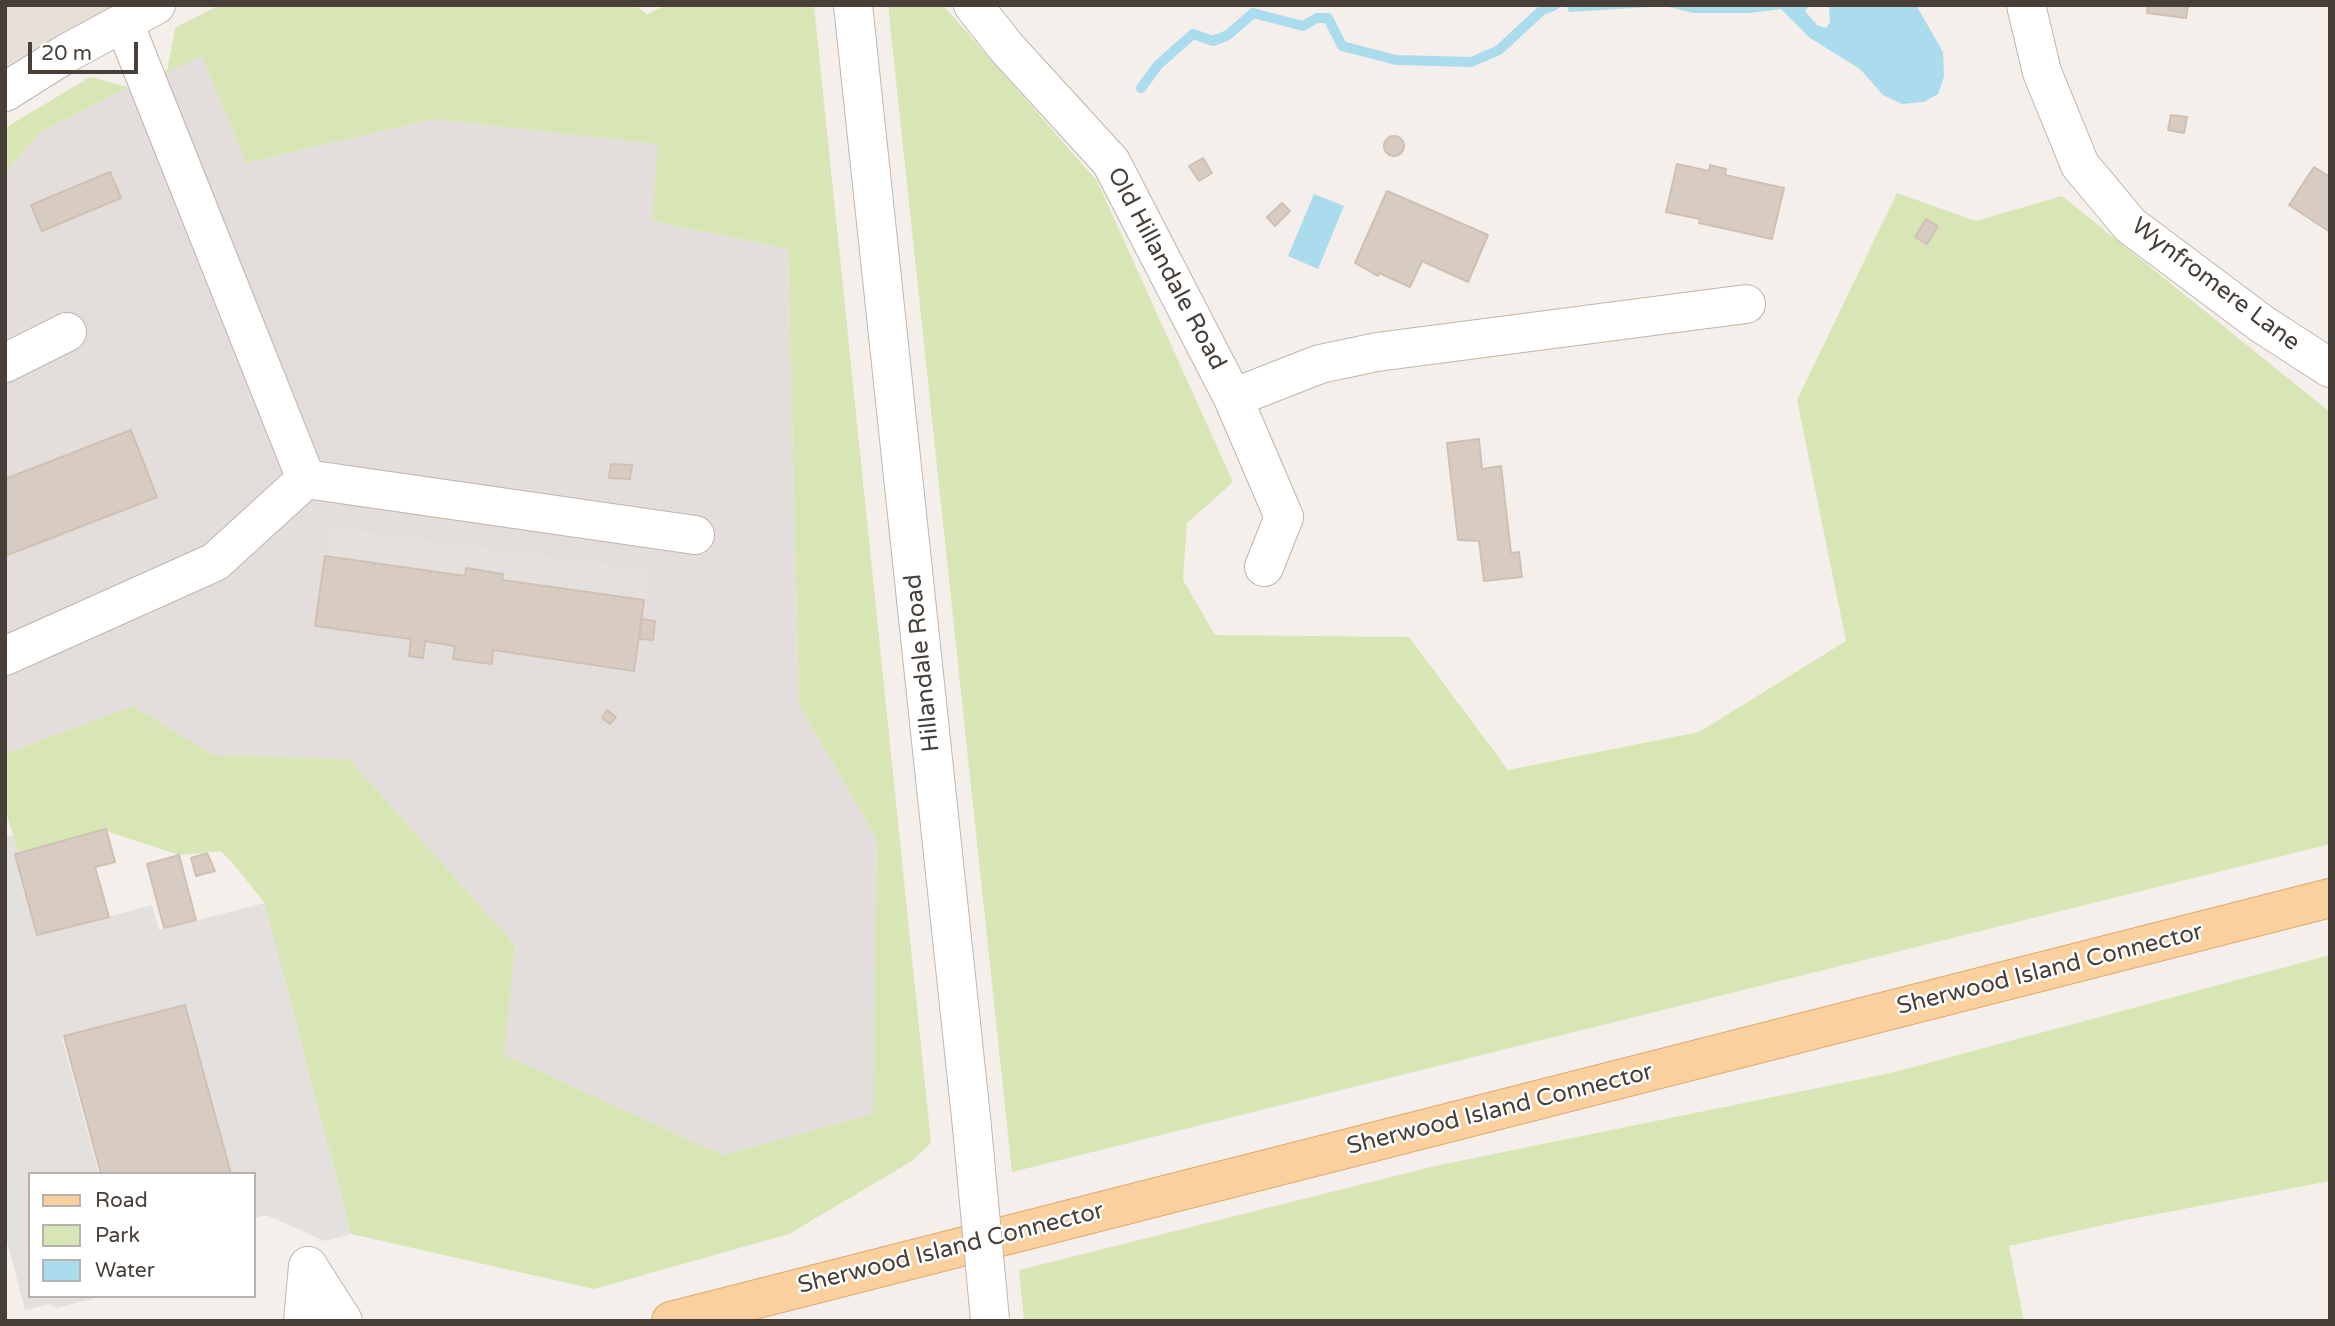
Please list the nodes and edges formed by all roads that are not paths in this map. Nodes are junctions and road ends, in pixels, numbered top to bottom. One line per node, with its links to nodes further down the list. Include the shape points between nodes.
1 (853, 5): 19 (street, Hillandale Road, bridge)
2 (973, 5): 10 (street, Old Hillandale Road, via 1111,162)
3 (2026, 5): 9 (street, Wynfromere Lane, via 2042,72 2080,165 2130,226)
4 (140, 14): 5 (street); 11 (street)
5 (5, 92)
6 (1746, 304): 10 (street, via 1377,352 1320,364)
7 (67, 332): 8 (street)
8 (5, 363)
9 (2330, 368)
10 (1233, 398): 13 (street, Old Hillandale Road, via 1284,517)
11 (306, 480): 12 (street); 14 (street, via 215,562)
12 (695, 535)
13 (1264, 568)
14 (5, 656)
15 (2330, 898): 18 (main road, Sherwood Island Connector)
16 (303, 1321): 17 (street, via 308,1266)
17 (343, 1321)
18 (671, 1321)
19 (990, 1321)

